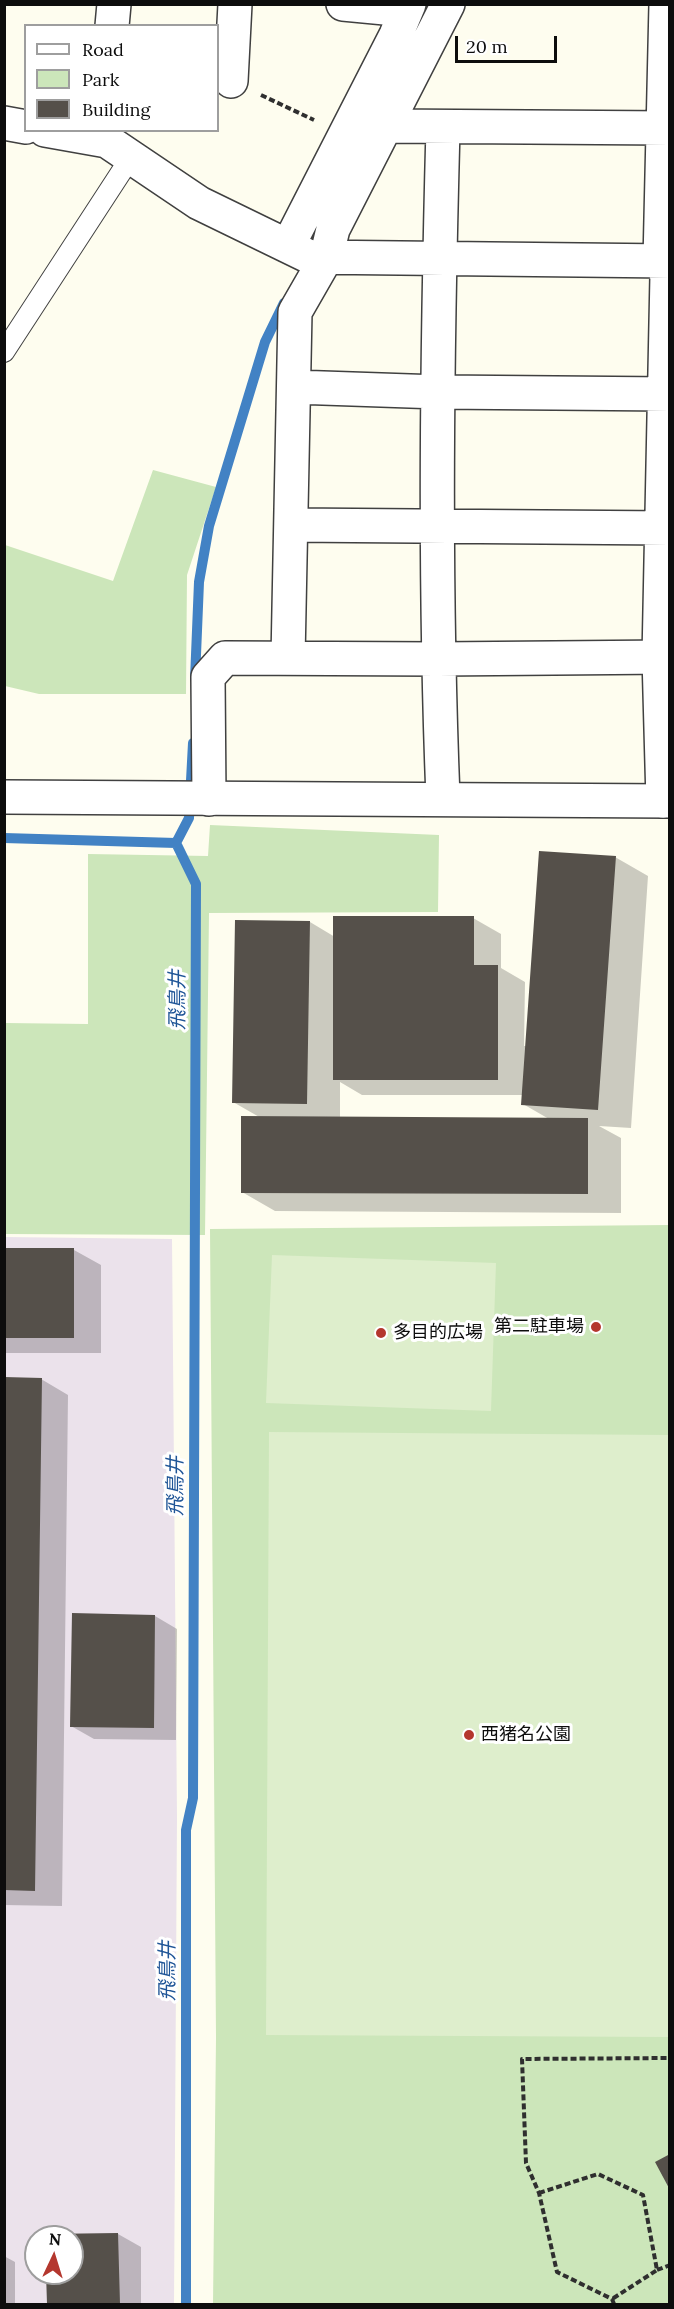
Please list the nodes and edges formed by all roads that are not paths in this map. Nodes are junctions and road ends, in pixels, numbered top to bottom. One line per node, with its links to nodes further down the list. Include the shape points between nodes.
1 (114, 4): 7 (street)
2 (235, 4): 8 (street)
3 (343, 4): 6 (street)
4 (448, 4): 10 (street)
5 (666, 4): 13 (street)
6 (408, 7): 17 (street)
7 (112, 24)
8 (231, 81)
9 (4, 123): 11 (street)
10 (386, 126): 12 (street); 18 (street, via 333,229)
11 (24, 127)
12 (443, 128): 13 (street); 19 (street)
13 (666, 128): 20 (street)
14 (64, 132): 15 (street)
15 (102, 136): 16 (street)
16 (131, 157): 17 (street, via 200,203); 21 (lane)
17 (288, 246): 18 (street, via 310,257)
18 (326, 258): 19 (street); 22 (street, via 295,312)
19 (440, 259): 20 (street); 23 (street)
20 (665, 261): 24 (street)
21 (4, 352)
22 (294, 387): 23 (street); 25 (street)
23 (439, 392): 24 (street); 26 (street)
24 (667, 394): 27 (street)
25 (291, 525): 26 (street); 29 (street)
26 (438, 527): 27 (street); 30 (street)
27 (666, 528): 28 (street)
28 (664, 657): 30 (street); 34 (street)
29 (288, 658): 30 (street); 33 (street, via 225,658 208,677)
30 (438, 659): 32 (street)
31 (4, 797): 33 (street)
32 (443, 798): 33 (street); 34 (street)
33 (209, 799)
34 (666, 801)

